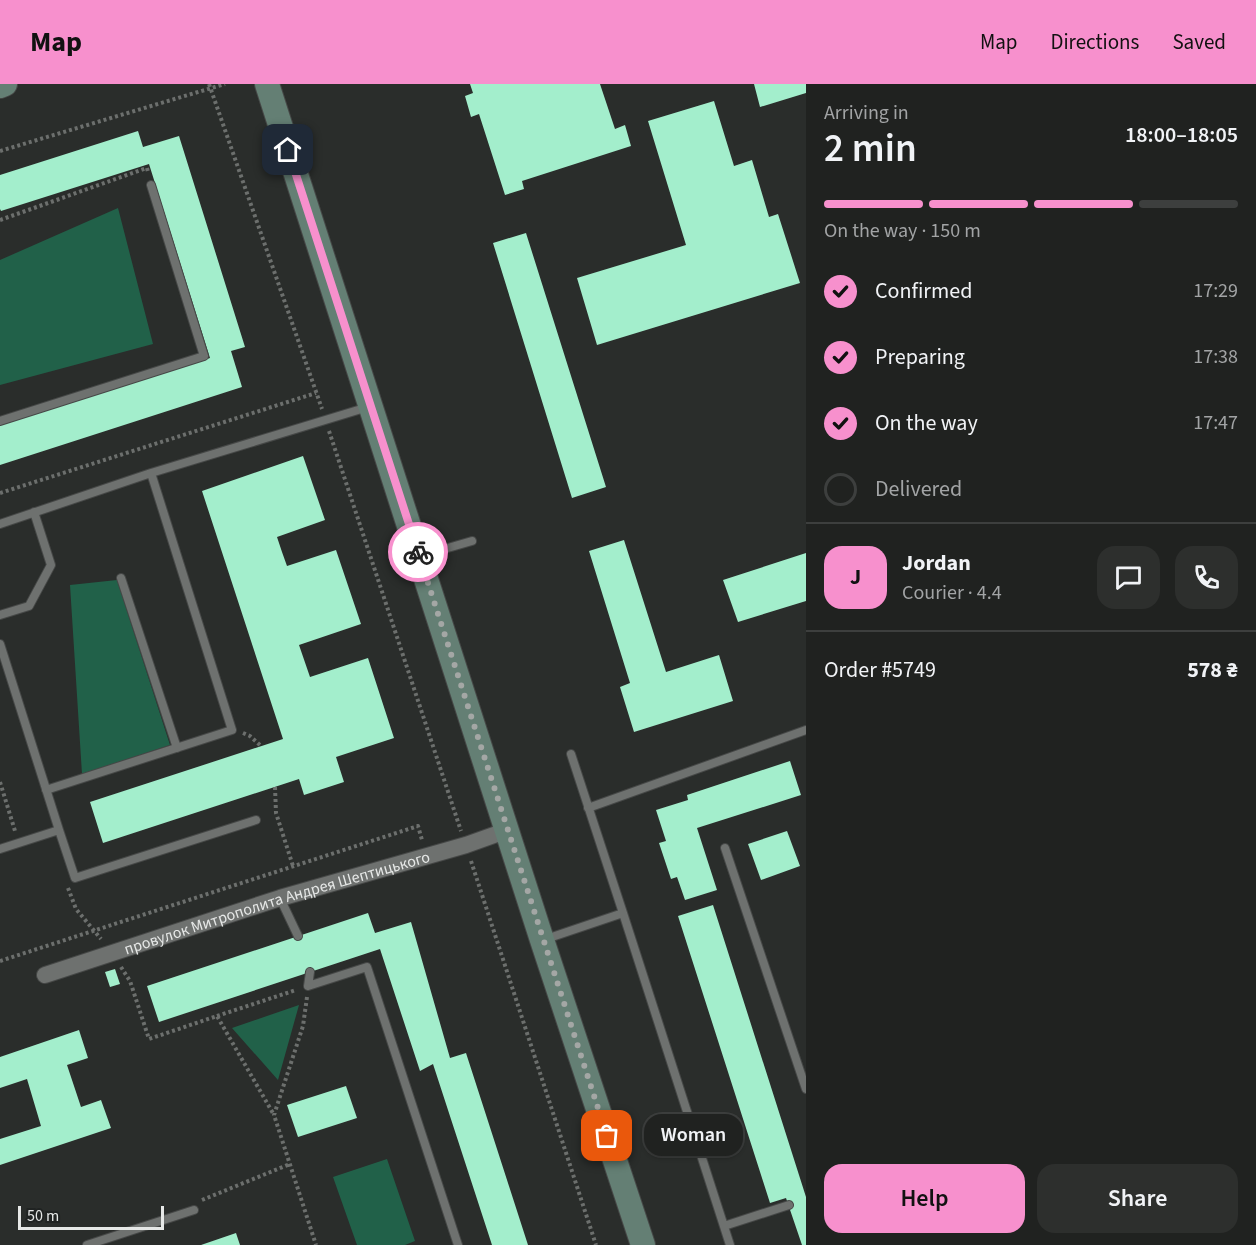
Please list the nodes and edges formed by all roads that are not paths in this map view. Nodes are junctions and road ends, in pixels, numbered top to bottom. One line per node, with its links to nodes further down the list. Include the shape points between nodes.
1 (5, 84): 3 (main road)
2 (267, 84): 5 (main road)
3 (0, 86)
4 (151, 185): 6 (lane, via 204,356)
5 (371, 406): 7 (lane); 11 (main road)
6 (0, 421)
7 (151, 472): 8 (lane); 16 (lane, via 232,730)
8 (34, 512): 9 (lane); 13 (lane, via 51,565 29,606)
9 (0, 524)
10 (472, 541): 11 (lane)
11 (419, 556): 22 (main road)
12 (121, 578): 16 (lane)
13 (0, 615)
14 (0, 644): 18 (lane)
15 (806, 730): 19 (lane)
16 (177, 748): 18 (lane)
17 (571, 754): 19 (lane)
18 (46, 790): 21 (lane)
19 (588, 808): 26 (lane)
20 (256, 820): 21 (lane, via 75,878)
21 (59, 830): 24 (lane)
22 (508, 830): 25 (street, провулок Митрополита Андрея Шептицького); 28 (main road)
23 (725, 848): 31 (lane)
24 (0, 849)
25 (280, 898): 27 (lane); 30 (street, провулок Митрополита Андрея Шептицького)
26 (623, 913): 28 (lane); 34 (lane)
27 (298, 936)
28 (543, 940): 37 (main road)
29 (310, 972): 36 (lane, via 308,986 367,967)
30 (45, 975)
31 (806, 1089)
32 (789, 1205): 34 (lane)
33 (194, 1210): 35 (lane)
34 (724, 1226): 38 (lane)
35 (87, 1245)
36 (458, 1245)
37 (643, 1245)
38 (730, 1245)

